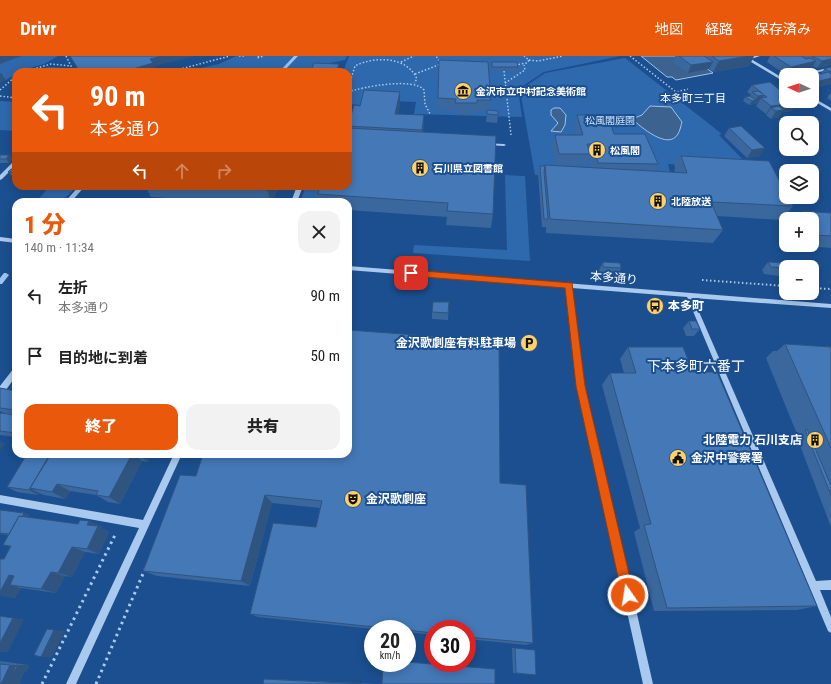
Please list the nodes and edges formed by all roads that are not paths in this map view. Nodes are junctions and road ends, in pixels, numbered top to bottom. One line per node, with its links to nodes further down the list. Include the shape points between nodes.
1 (758, 56): 4 (street, via 748,59)
2 (831, 68): 3 (street)
3 (819, 71)
4 (779, 77)
5 (819, 102): 6 (street)
6 (831, 110)
7 (480, 144): 8 (street)
8 (504, 145)
9 (12, 166): 10 (street)
10 (0, 178)
11 (0, 239): 12 (street)
12 (12, 240)
13 (352, 268): 14 (street, 本多通り)
14 (569, 286): 15 (street, 本多通り); 26 (street, via 581,386)
15 (689, 295): 16 (street, 本多通り); 23 (street)
16 (831, 306)
17 (12, 376): 18 (street)
18 (0, 392)
19 (176, 458): 21 (street)
20 (0, 499): 21 (street)
21 (145, 525): 25 (street)
22 (831, 585): 23 (street)
23 (813, 586): 24 (street)
24 (831, 628)
25 (72, 684)
26 (648, 684)

